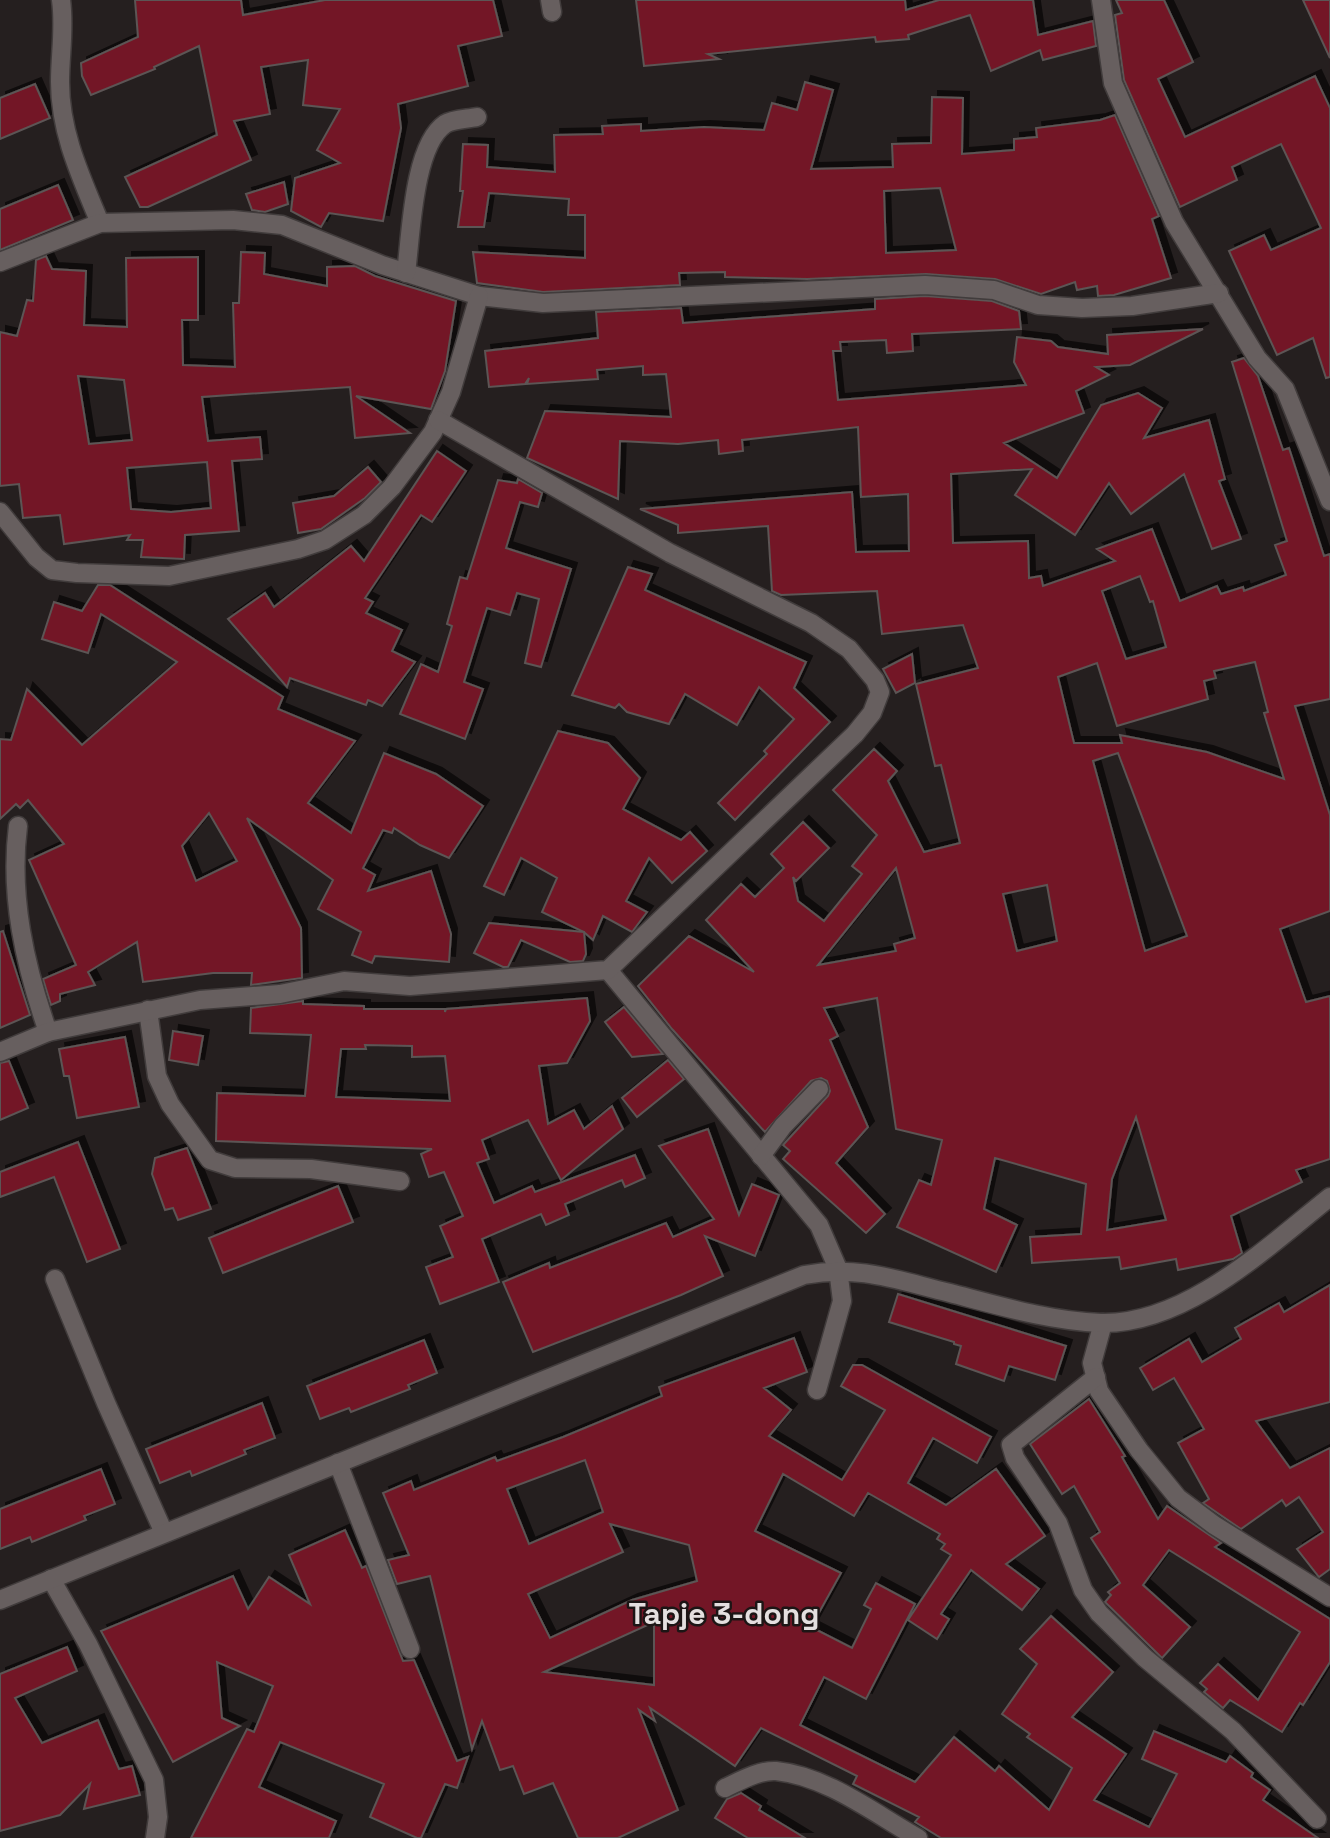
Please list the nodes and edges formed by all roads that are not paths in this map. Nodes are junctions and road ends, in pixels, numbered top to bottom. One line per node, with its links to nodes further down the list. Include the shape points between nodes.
1 (61, 0): 4 (street, via 60,83 69,146)
2 (1101, 0): 7 (street, via 1113,83 1174,222)
3 (477, 117): 6 (street, via 446,123 429,143 420,173)
4 (100, 223): 5 (street); 6 (street, via 233,220 282,225)
5 (0, 262)
6 (406, 273): 8 (street)
7 (1219, 293): 8 (street, via 1082,309 1038,305 994,290 925,285 543,303); 10 (street, via 1257,358 1285,389)
8 (478, 296): 9 (street, via 451,392)
9 (438, 420): 11 (street, via 392,487 364,515 325,540 195,572 169,576 52,570); 13 (street, via 670,553 811,623 855,655 880,692 872,713 855,734)
10 (1330, 501)
11 (0, 512)
12 (19, 826): 15 (street, via 13,863 20,919 29,978)
13 (608, 970): 14 (street, via 410,986 344,981); 18 (street)
14 (148, 1010): 15 (street); 19 (street, via 158,1076 170,1104 210,1160 235,1168 311,1168)
15 (48, 1032): 16 (street)
16 (0, 1052)
17 (819, 1089): 18 (street)
18 (761, 1156): 21 (street, via 818,1225)
19 (400, 1181)
20 (1330, 1197): 23 (street, via 1191,1301 1154,1315)
21 (838, 1269): 23 (street, via 1037,1315); 25 (street, via 842,1301); 26 (street, via 804,1275)
22 (55, 1279): 27 (street)
23 (1103, 1323): 24 (street, via 1092,1363)
24 (1096, 1377): 29 (street, via 1099,1391 1178,1498); 33 (street, via 1018,1438 1012,1445 1015,1458 1058,1522 1083,1590 1099,1613 1233,1731)
25 (817, 1390)
26 (338, 1463): 27 (street); 31 (street)
27 (164, 1533): 28 (street)
28 (51, 1579): 30 (street); 34 (street, via 154,1780)
29 (1330, 1597)
30 (0, 1600)
31 (410, 1648)
32 (725, 1788): 35 (street, via 775,1771 816,1781)
33 (1317, 1819)
34 (155, 1838)
35 (918, 1838)

